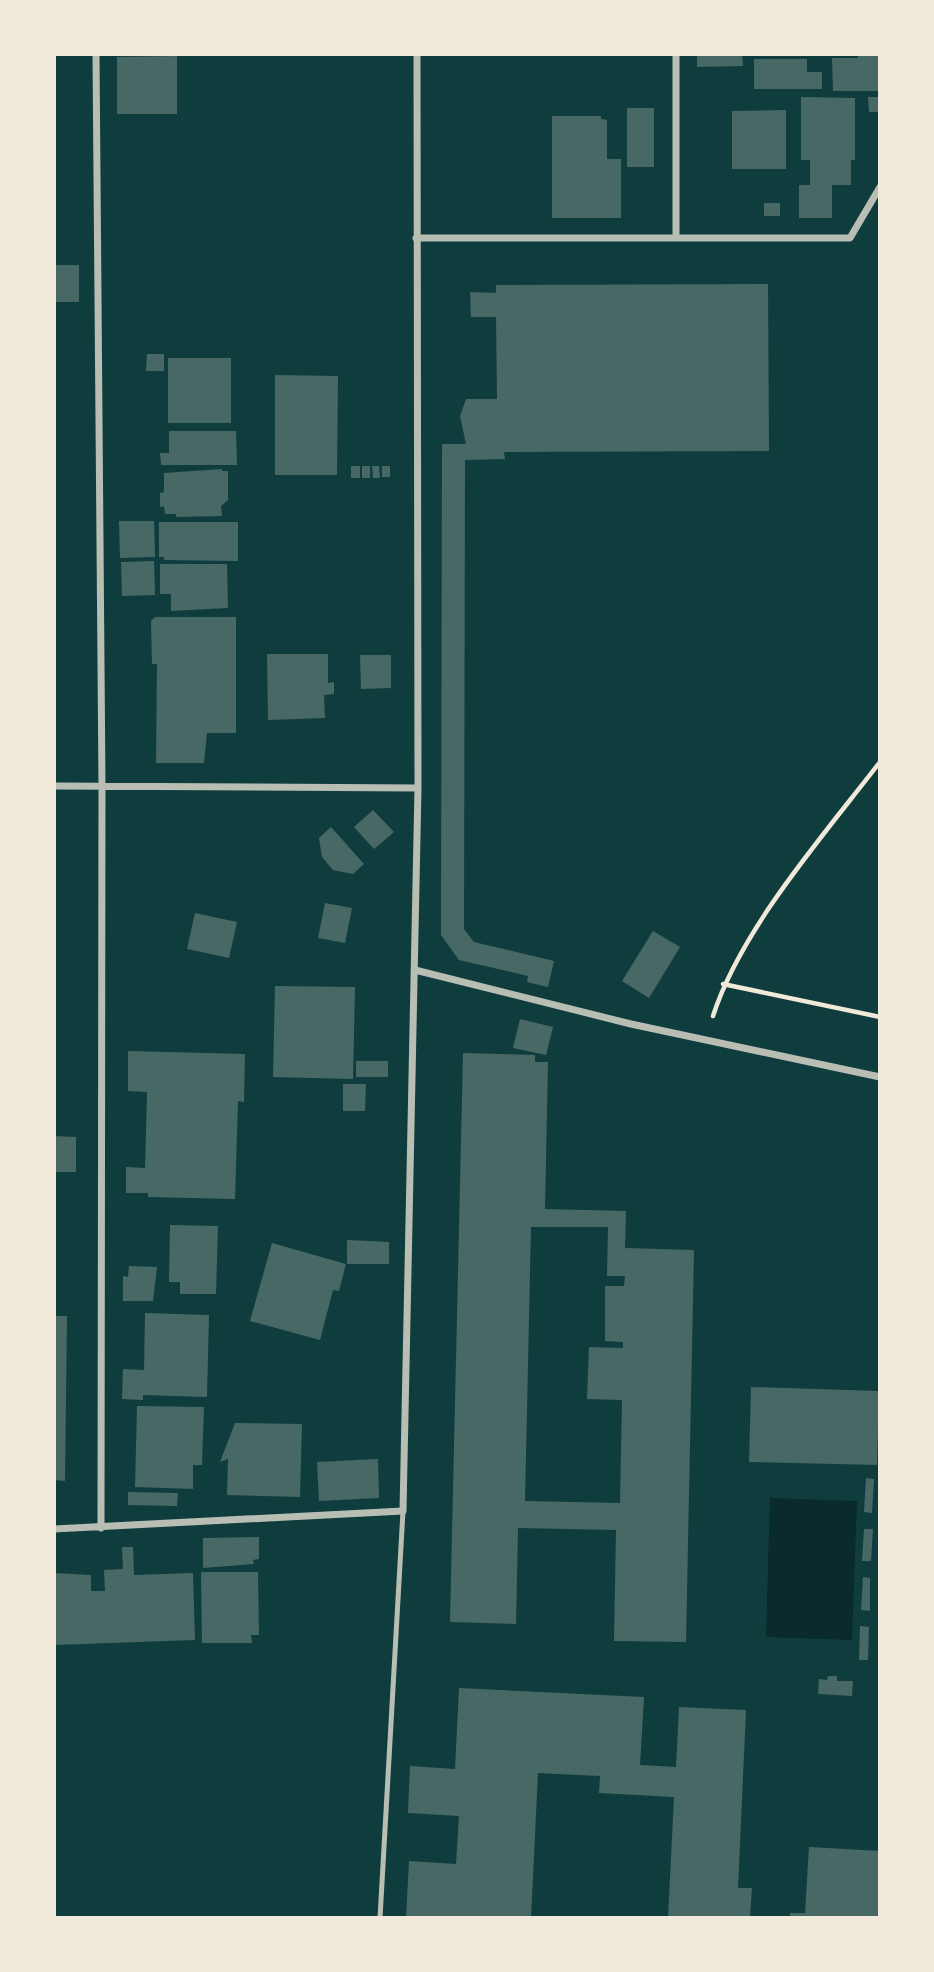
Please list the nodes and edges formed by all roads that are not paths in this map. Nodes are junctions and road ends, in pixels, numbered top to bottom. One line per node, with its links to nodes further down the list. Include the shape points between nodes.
1 (96, 54): 8 (street)
2 (417, 54): 6 (street)
3 (676, 54): 5 (street)
4 (880, 187): 5 (street, via 850,237)
5 (677, 237): 6 (street)
6 (416, 238): 9 (street)
7 (54, 786): 8 (street)
8 (102, 786): 9 (street); 13 (street)
9 (418, 788): 10 (street)
10 (415, 970): 11 (street); 12 (street)
11 (880, 1077)
12 (403, 1511): 13 (street); 15 (lane)
13 (101, 1528): 14 (street)
14 (54, 1529)
15 (380, 1918)

